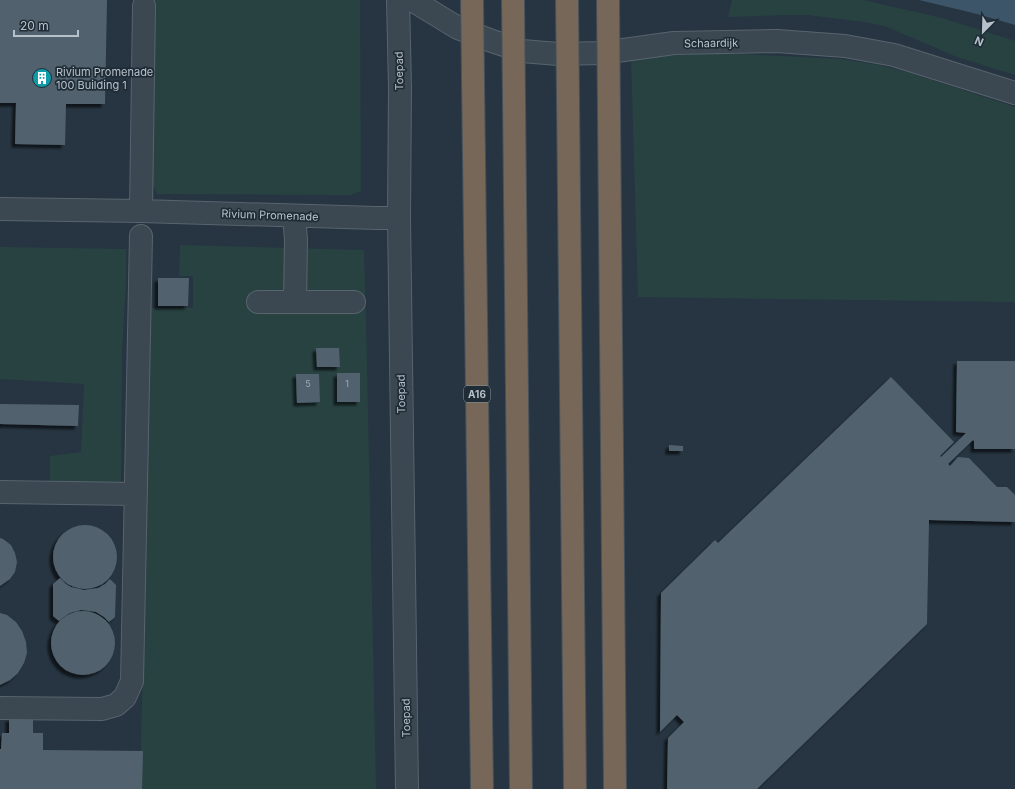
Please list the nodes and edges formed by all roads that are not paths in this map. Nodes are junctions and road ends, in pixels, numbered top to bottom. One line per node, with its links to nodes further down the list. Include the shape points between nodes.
1 (398, 0): 12 (street, Toepad)
2 (412, 0): 8 (street, Schaardijk, via 458,28 522,50 558,54 602,53 674,43 753,42 845,46 894,55)
3 (472, 0): 21 (highway, A16, bridge)
4 (513, 0): 22 (highway, bridge)
5 (567, 0): 23 (highway, bridge)
6 (608, 0): 24 (highway, bridge)
7 (144, 6): 10 (street)
8 (1015, 93)
9 (0, 209): 10 (street, Rivium Promenade)
10 (141, 211): 11 (street, Rivium Promenade)
11 (294, 216): 12 (street, Rivium Promenade); 15 (street)
12 (399, 218): 20 (street, Toepad)
13 (141, 236): 18 (street)
14 (258, 302): 15 (street)
15 (295, 302): 16 (street)
16 (354, 302)
17 (0, 492): 18 (street)
18 (136, 494): 19 (street, via 132,681 124,697 116,705 102,709)
19 (0, 708)
20 (407, 789)
21 (482, 789)
22 (521, 789)
23 (575, 789)
24 (615, 789)

